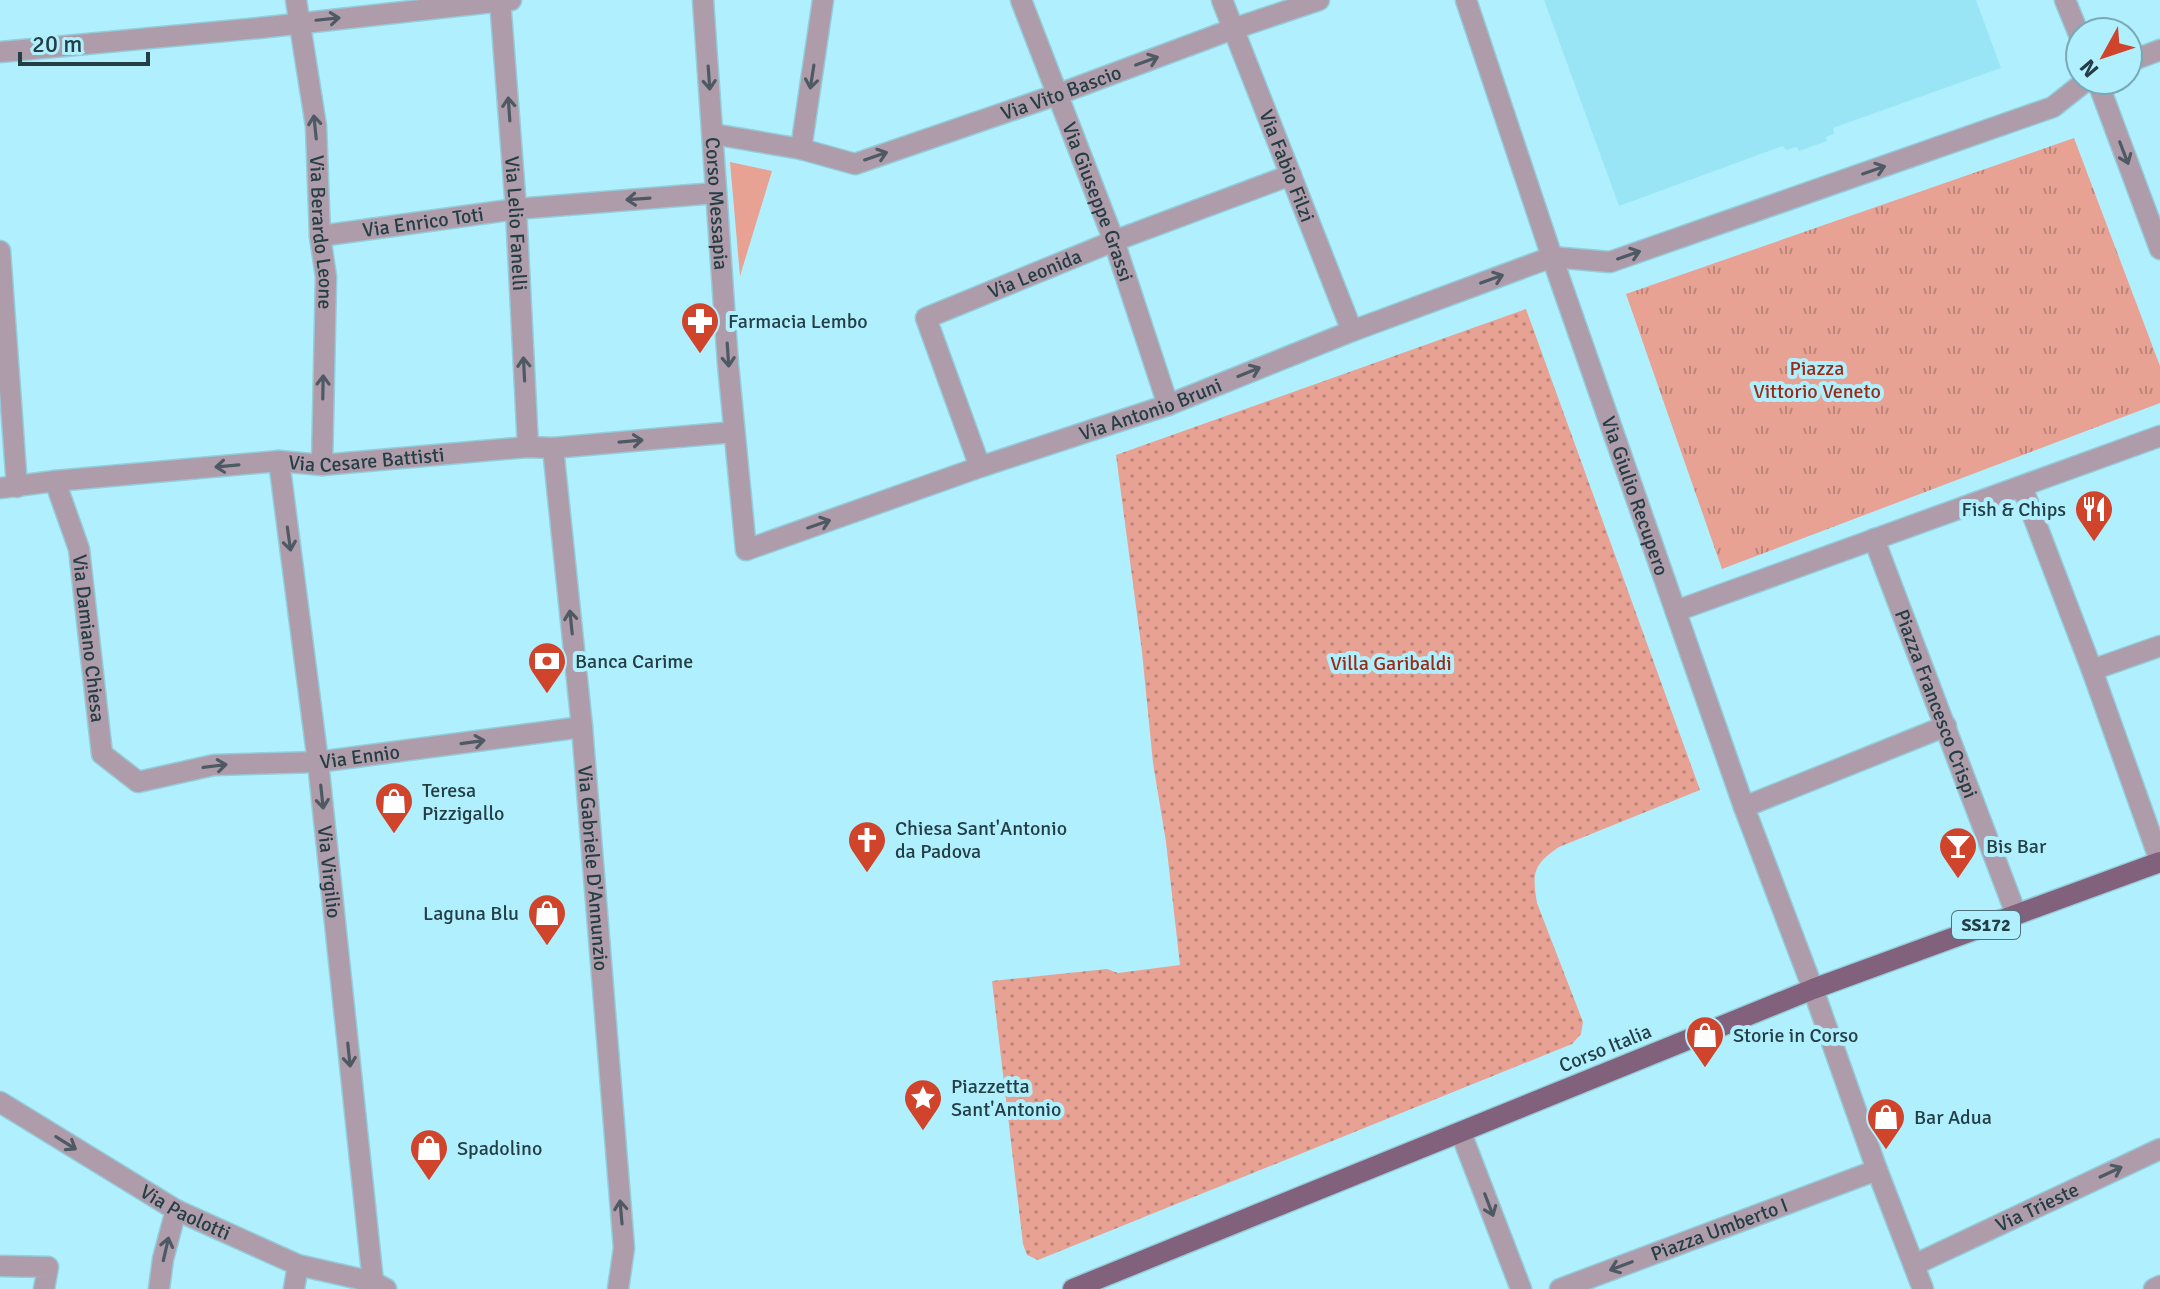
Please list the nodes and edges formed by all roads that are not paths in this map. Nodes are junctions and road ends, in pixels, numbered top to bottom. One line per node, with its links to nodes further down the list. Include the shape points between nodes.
1 (296, 0): 9 (street, Via Berardo Leone)
2 (504, 0): 9 (street, one-way to 2); 19 (street, Via Lelio Fanelli, one-way to 2)
3 (703, 0): 15 (street, Corso Messapia, one-way to 15)
4 (823, 0): 16 (street, one-way to 16)
5 (1021, 0): 12 (street, Via Giuseppe Grassi)
6 (1222, 0): 10 (street, Via Fabio Filzi)
7 (1319, 0): 10 (street, Via Vito Bascio)
8 (1466, 0): 24 (street, Via Giulio Recupero)
9 (298, 22): 11 (street); 20 (street, Via Berardo Leone, one-way to 9, via 316,126)
10 (1233, 29): 12 (street, Via Vito Bascio, one-way to 10); 17 (street, Via Fabio Filzi)
11 (0, 52)
12 (1056, 95): 16 (street, Via Vito Bascio, one-way to 12, via 855,164); 21 (street, Via Giuseppe Grassi)
13 (2067, 96): 24 (street, one-way to 13, via 1610,262 2053,107)
14 (2103, 96): 22 (street, one-way to 22)
15 (713, 134): 16 (street, Via Vito Bascio); 18 (street, Corso Messapia)
16 (801, 149)
17 (1291, 175): 21 (street, Via Leonida); 25 (street, Via Fabio Filzi)
18 (716, 193): 19 (street, Via Enrico Toti, one-way to 19); 27 (street, Corso Messapia, one-way to 27)
19 (516, 209): 20 (street, Via Enrico Toti); 29 (street, Via Lelio Fanelli, one-way to 19)
20 (320, 236): 32 (street, Via Berardo Leone, one-way to 20, via 326,277)
21 (1114, 241): 26 (street, Via Giuseppe Grassi); 33 (street, Via Leonida, via 926,318)
22 (2160, 246)
23 (0, 251): 35 (street)
24 (1552, 257): 25 (street, Via Antonio Bruni, one-way to 24); 39 (street, Via Giulio Recupero)
25 (1352, 331): 26 (street, Via Antonio Bruni, one-way to 25)
26 (1168, 405): 33 (street, Via Antonio Bruni)
27 (734, 432): 30 (street, Via Cesare Battisti, one-way to 27); 38 (street, Corso Messapia)
28 (2160, 436): 36 (street)
29 (528, 447): 30 (street, Via Cesare Battisti); 32 (street, Via Cesare Battisti)
30 (553, 448): 43 (street, Via Gabriele D'Annunzio, one-way to 30)
31 (279, 461): 32 (street, Via Cesare Battisti); 34 (street, Via Cesare Battisti, one-way to 34); 44 (street, Via Virgilio, one-way to 44)
32 (322, 465)
33 (980, 467): 38 (street, Via Antonio Bruni, one-way to 33)
34 (55, 481): 35 (street, Via Cesare Battisti); 45 (street, Via Damiano Chiesa, via 79,549 102,754)
35 (8, 487)
36 (2022, 487): 37 (street); 41 (street)
37 (1874, 539): 39 (street); 42 (street, Piazza Francesco Crispi)
38 (746, 550)
39 (1676, 611): 46 (street, Via Giulio Recupero)
40 (2160, 646): 41 (street)
41 (2092, 670): 47 (street)
42 (1946, 726): 46 (street); 48 (street, Piazza Francesco Crispi)
43 (582, 727): 44 (street, Via Ennio, one-way to 43); 63 (street, Via Gabriele D'Annunzio, one-way to 43, via 624,1248)
44 (318, 762): 45 (street, Via Ennio, one-way to 44, via 214,765); 58 (street, Via Virgilio, one-way to 58)
45 (138, 782)
46 (1744, 807): 49 (street, Via Giulio Recupero)
47 (2160, 861): 48 (main road, Corso Italia / SS172)
48 (2016, 914): 49 (main road, Corso Italia / SS172)
49 (1813, 989): 51 (main road, Corso Italia); 53 (street, Via Giulio Recupero)
50 (0, 1102): 54 (street, Via Paolotti, one-way to 54)
51 (1461, 1133): 64 (main road, Corso Italia); 65 (street, one-way to 65)
52 (2160, 1149): 56 (street, Via Trieste, one-way to 52)
53 (1877, 1170): 56 (street, Via Giulio Recupero); 66 (street, Piazza Umberto I, one-way to 66)
54 (176, 1210): 55 (street, Via Paolotti); 61 (street, one-way to 54)
55 (298, 1265): 58 (street, Via Paolotti); 62 (street)
56 (1914, 1265): 67 (street, Via Giulio Recupero)
57 (0, 1266): 60 (street, via 48,1267)
58 (380, 1286)
59 (2160, 1286): 68 (street)
60 (44, 1289)
61 (159, 1289)
62 (294, 1289)
63 (618, 1289)
64 (1073, 1289)
65 (1521, 1289)
66 (1560, 1289)
67 (1923, 1289)
68 (2154, 1289)

